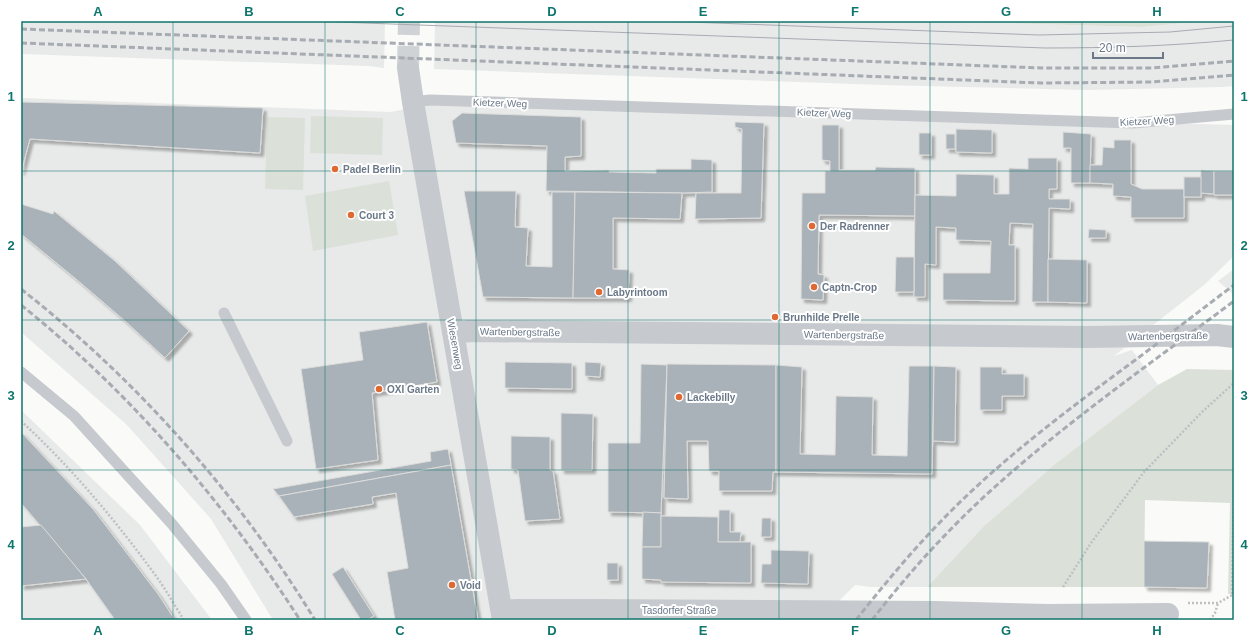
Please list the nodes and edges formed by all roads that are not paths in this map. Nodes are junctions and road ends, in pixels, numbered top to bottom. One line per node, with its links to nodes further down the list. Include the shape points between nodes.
1 (408, 68): 2 (street, Wiesenweg)
2 (413, 102): 3 (lane, Kietzer Weg, via 430,100 1133,123); 5 (street, Wiesenweg)
3 (1234, 114)
4 (224, 313): 8 (lane)
5 (454, 333): 6 (street, Wartenbergstraße, via 478,331); 10 (street, Wiesenweg)
6 (1234, 337)
7 (21, 372): 11 (lane, via 74,416 172,524 222,584)
8 (287, 441)
9 (1168, 614): 10 (street, Tasdorfer Straße, via 517,610)
10 (502, 616)
11 (246, 620)

